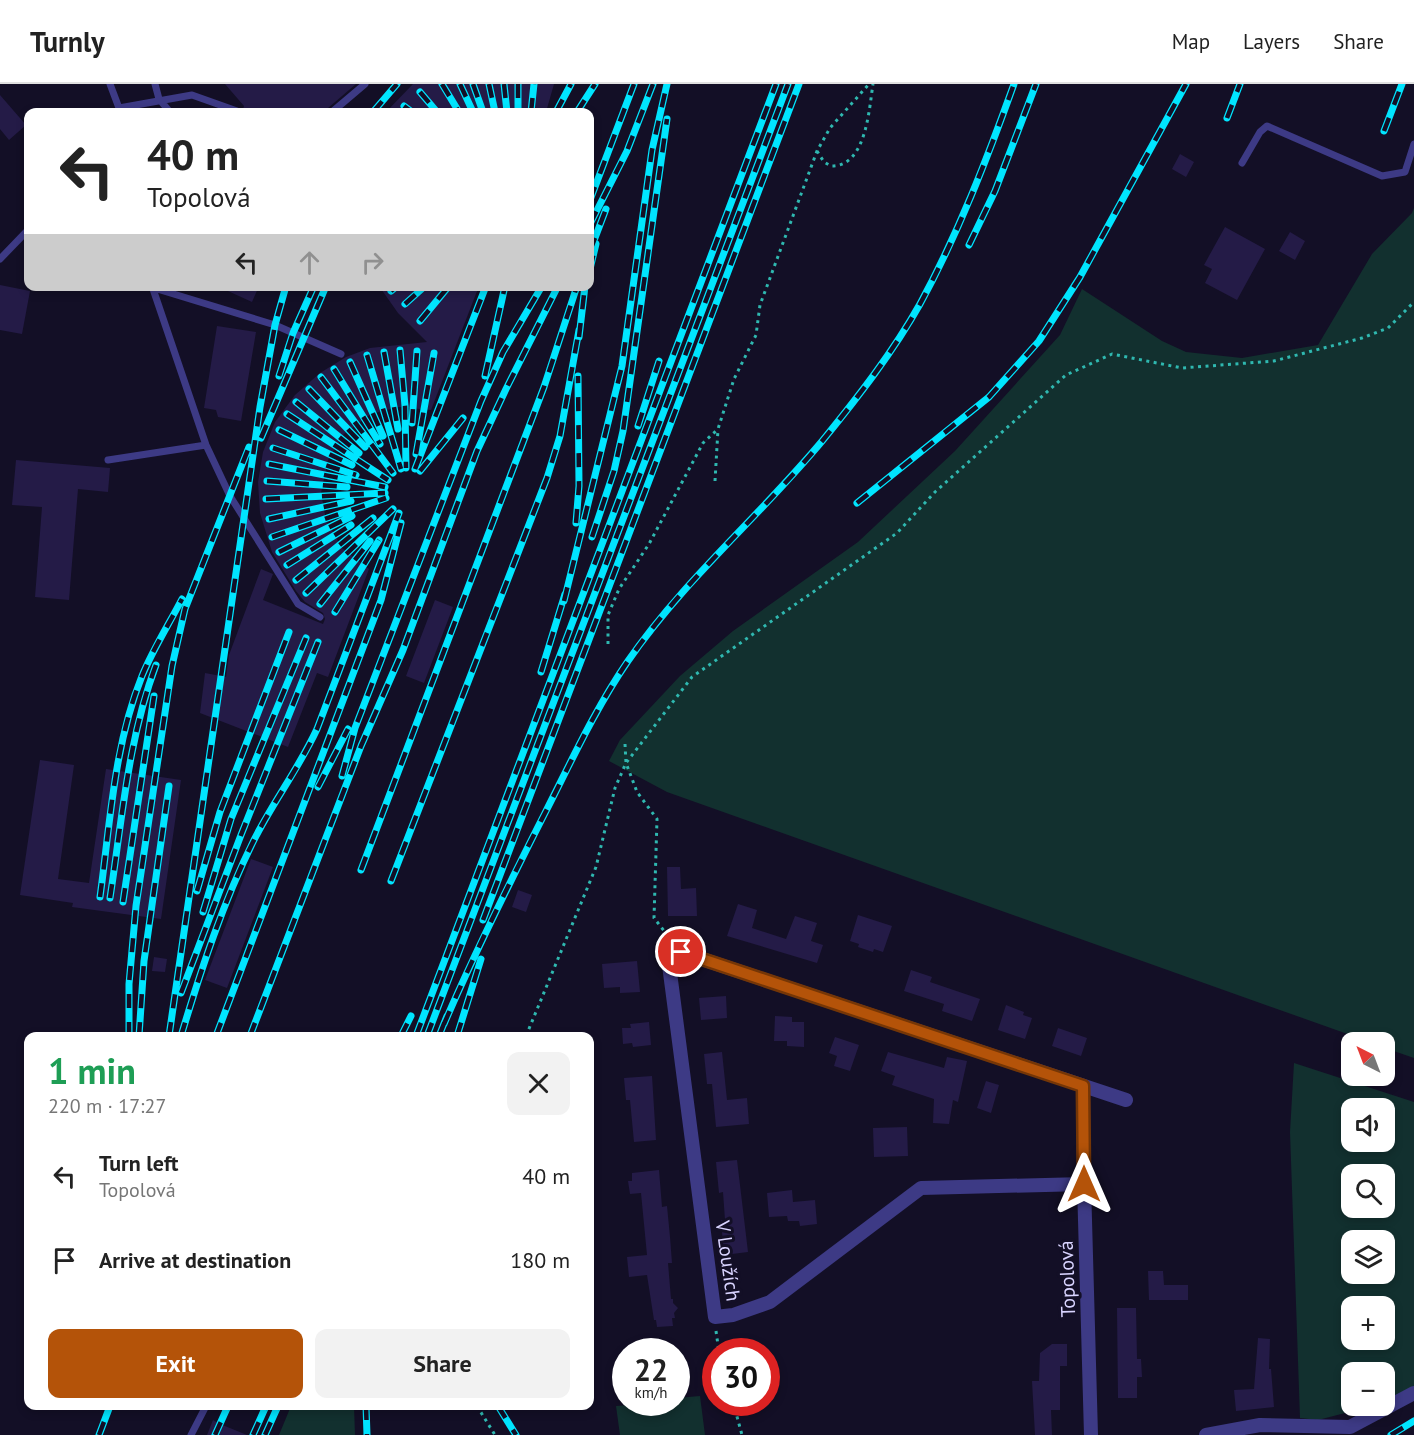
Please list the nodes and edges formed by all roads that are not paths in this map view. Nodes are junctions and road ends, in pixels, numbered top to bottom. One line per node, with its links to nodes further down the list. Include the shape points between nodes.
1 (110, 84): 5 (lane)
2 (155, 84): 4 (lane)
3 (365, 84): 9 (lane)
4 (159, 99): 6 (lane); 7 (lane); 8 (lane, via 192,95)
5 (117, 108)
6 (125, 108)
7 (167, 108)
8 (229, 108)
9 (338, 108)
10 (1414, 144): 11 (lane, via 1405,172 1382,176 1267,126)
11 (1242, 163)
12 (24, 234): 13 (lane)
13 (0, 259)
14 (155, 291): 17 (lane)
15 (166, 291): 16 (lane, via 275,326)
16 (341, 354)
17 (206, 445): 18 (lane); 19 (lane, via 230,496 298,604)
18 (108, 460)
19 (320, 617)
20 (1083, 1086): 21 (street); 22 (street, Topolová); 22 (street, V Loužích, via 681,952 669,965 715,1317 770,1302 921,1188)
21 (1126, 1100)
22 (1084, 1184): 26 (street, Topolová)
23 (1414, 1393): 27 (street, via 1350,1427 1260,1425)
24 (204, 1410): 25 (lane)
25 (191, 1435)
26 (1091, 1435)
27 (1206, 1435)

